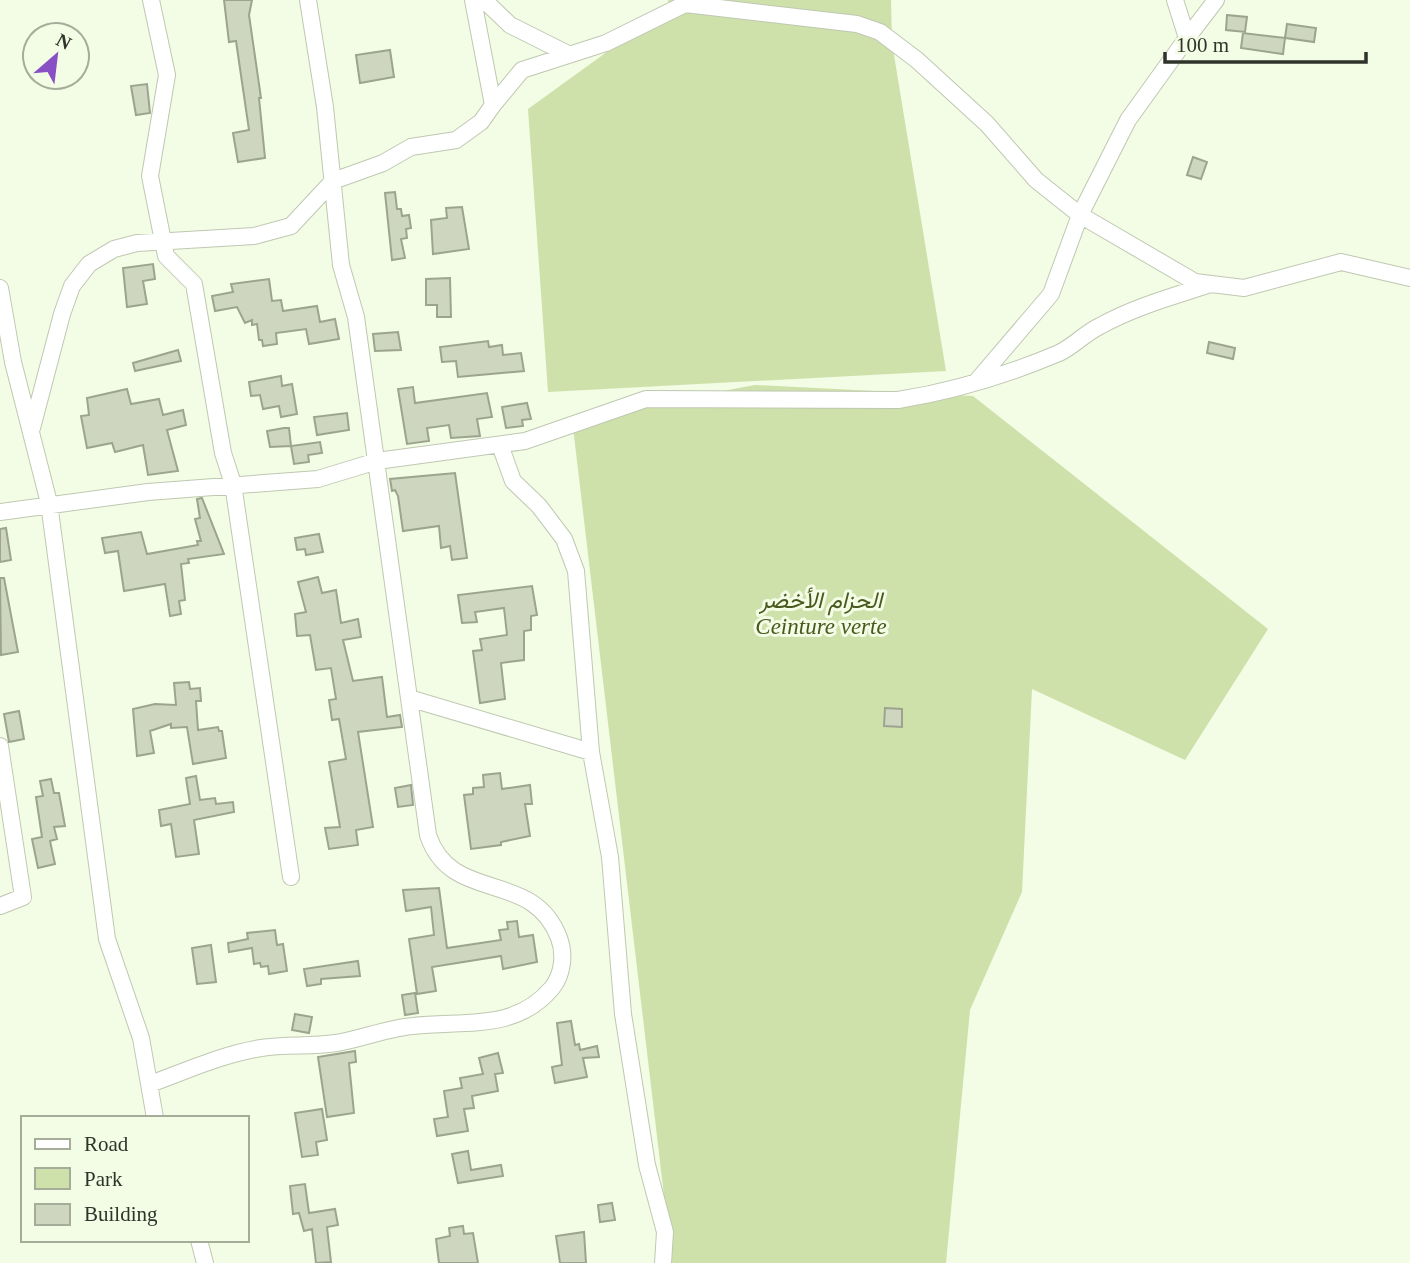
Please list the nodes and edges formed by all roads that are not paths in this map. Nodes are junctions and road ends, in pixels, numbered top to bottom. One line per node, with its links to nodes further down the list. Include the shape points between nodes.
1 (151, 0): 12 (street, via 167,75 150,176)
2 (308, 0): 10 (street)
3 (473, 0): 9 (street)
4 (484, 0): 8 (street, via 510,25)
5 (1175, 0): 7 (street)
6 (1216, 0): 7 (street)
7 (1187, 38): 11 (street, via 1128,120)
8 (568, 54): 9 (street, via 523,70); 11 (street, via 606,43 690,3 857,24 880,32 917,60 987,124 1036,180)
9 (493, 105): 10 (street, via 481,122 456,140 411,147)
10 (333, 181): 12 (street, via 291,226 254,236); 20 (street, via 341,265 356,317)
11 (1080, 215): 14 (street, via 1176,272); 17 (street, via 1051,294)
12 (161, 242): 18 (street, via 114,249 89,264 72,286); 21 (street, via 166,256 194,284 223,453)
13 (1410, 278): 14 (street, via 1340,262 1244,288)
14 (1211, 284): 17 (street, via 1122,316 1061,352)
15 (0, 288): 16 (street)
16 (7, 363): 18 (street)
17 (974, 384): 19 (street, via 898,400 646,400 525,441)
18 (30, 434): 22 (street)
19 (500, 445): 20 (street); 26 (street, via 513,481 564,539 576,570)
20 (377, 461): 21 (street, via 318,479); 24 (street)
21 (233, 484): 22 (street); 27 (street)
22 (49, 503): 23 (street); 29 (street, via 107,939 141,1038)
23 (0, 512)
24 (412, 699): 26 (street); 29 (street, via 428,835 436,854 458,875 514,892 545,916 562,948 555,983 530,1007 497,1021 414,1026 332,1044 261,1048)
25 (0, 746): 28 (street, via 23,897)
26 (591, 752): 33 (street, via 610,857 625,1028 647,1165 665,1233)
27 (291, 877)
28 (0, 906)
29 (150, 1084): 30 (street)
30 (155, 1116)
31 (200, 1242): 32 (street)
32 (205, 1263)
33 (663, 1263)

